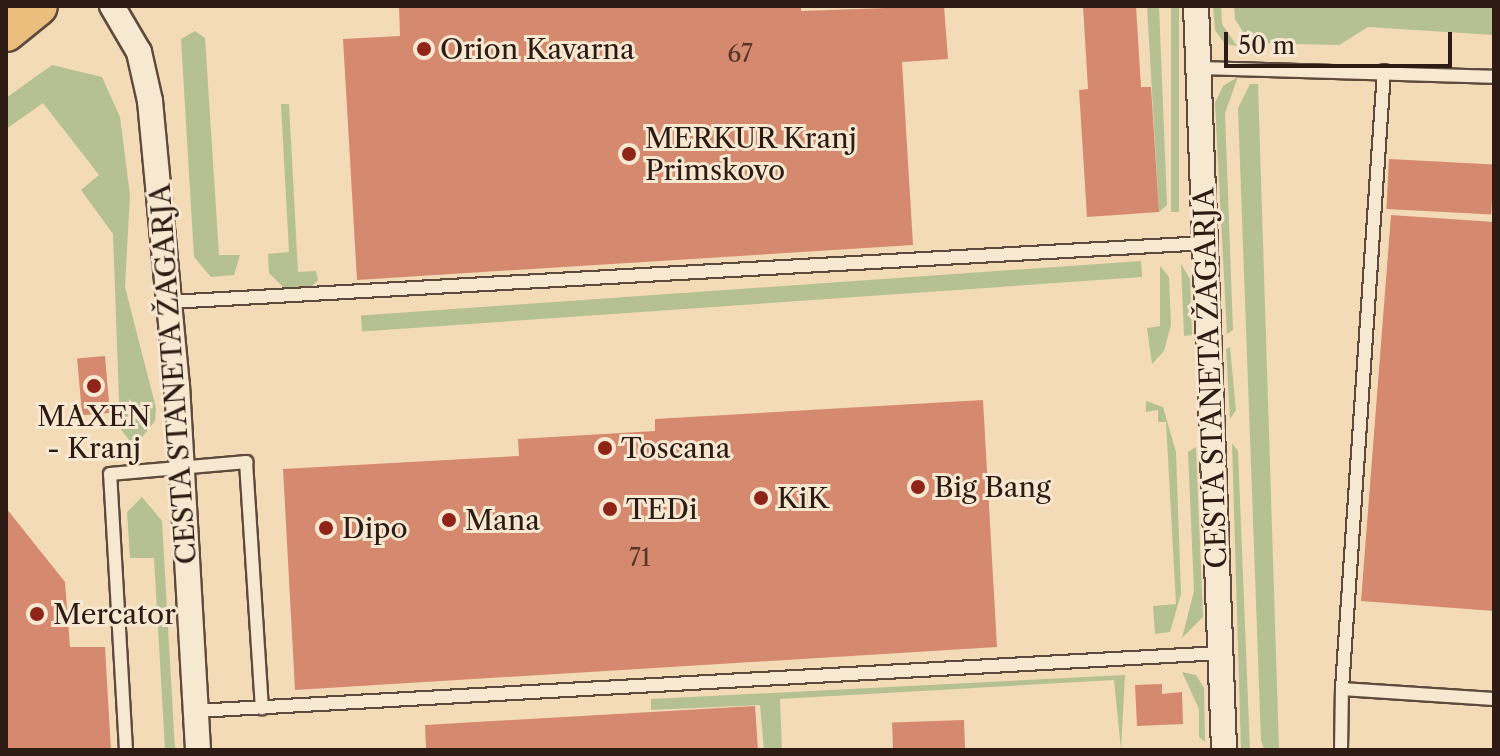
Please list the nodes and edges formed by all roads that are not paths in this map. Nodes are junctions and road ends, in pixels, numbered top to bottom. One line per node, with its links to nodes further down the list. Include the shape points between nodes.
1 (38, 6): 4 (main road)
2 (112, 6): 9 (street, CESTA STANETA ŽAGARJA, via 139,52 146,77)
3 (1196, 6): 5 (street, CESTA STANETA ŽAGARJA)
4 (6, 32)
5 (1198, 68): 6 (lane); 8 (street, CESTA STANETA ŽAGARJA)
6 (1384, 71): 7 (lane); 12 (lane)
7 (1494, 77)
8 (1205, 243): 9 (lane); 11 (street, CESTA STANETA ŽAGARJA)
9 (170, 302): 10 (street, CESTA STANETA ŽAGARJA)
10 (182, 468): 14 (lane, via 246,462); 15 (street, CESTA STANETA ŽAGARJA); 16 (lane, via 110,474)
11 (1220, 653): 14 (lane); 18 (street, CESTA STANETA ŽAGARJA)
12 (1342, 689): 13 (lane); 19 (lane)
13 (1494, 699)
14 (262, 708): 15 (lane)
15 (196, 711): 17 (street, CESTA STANETA ŽAGARJA)
16 (126, 750)
17 (198, 750)
18 (1224, 750)
19 (1341, 750)

